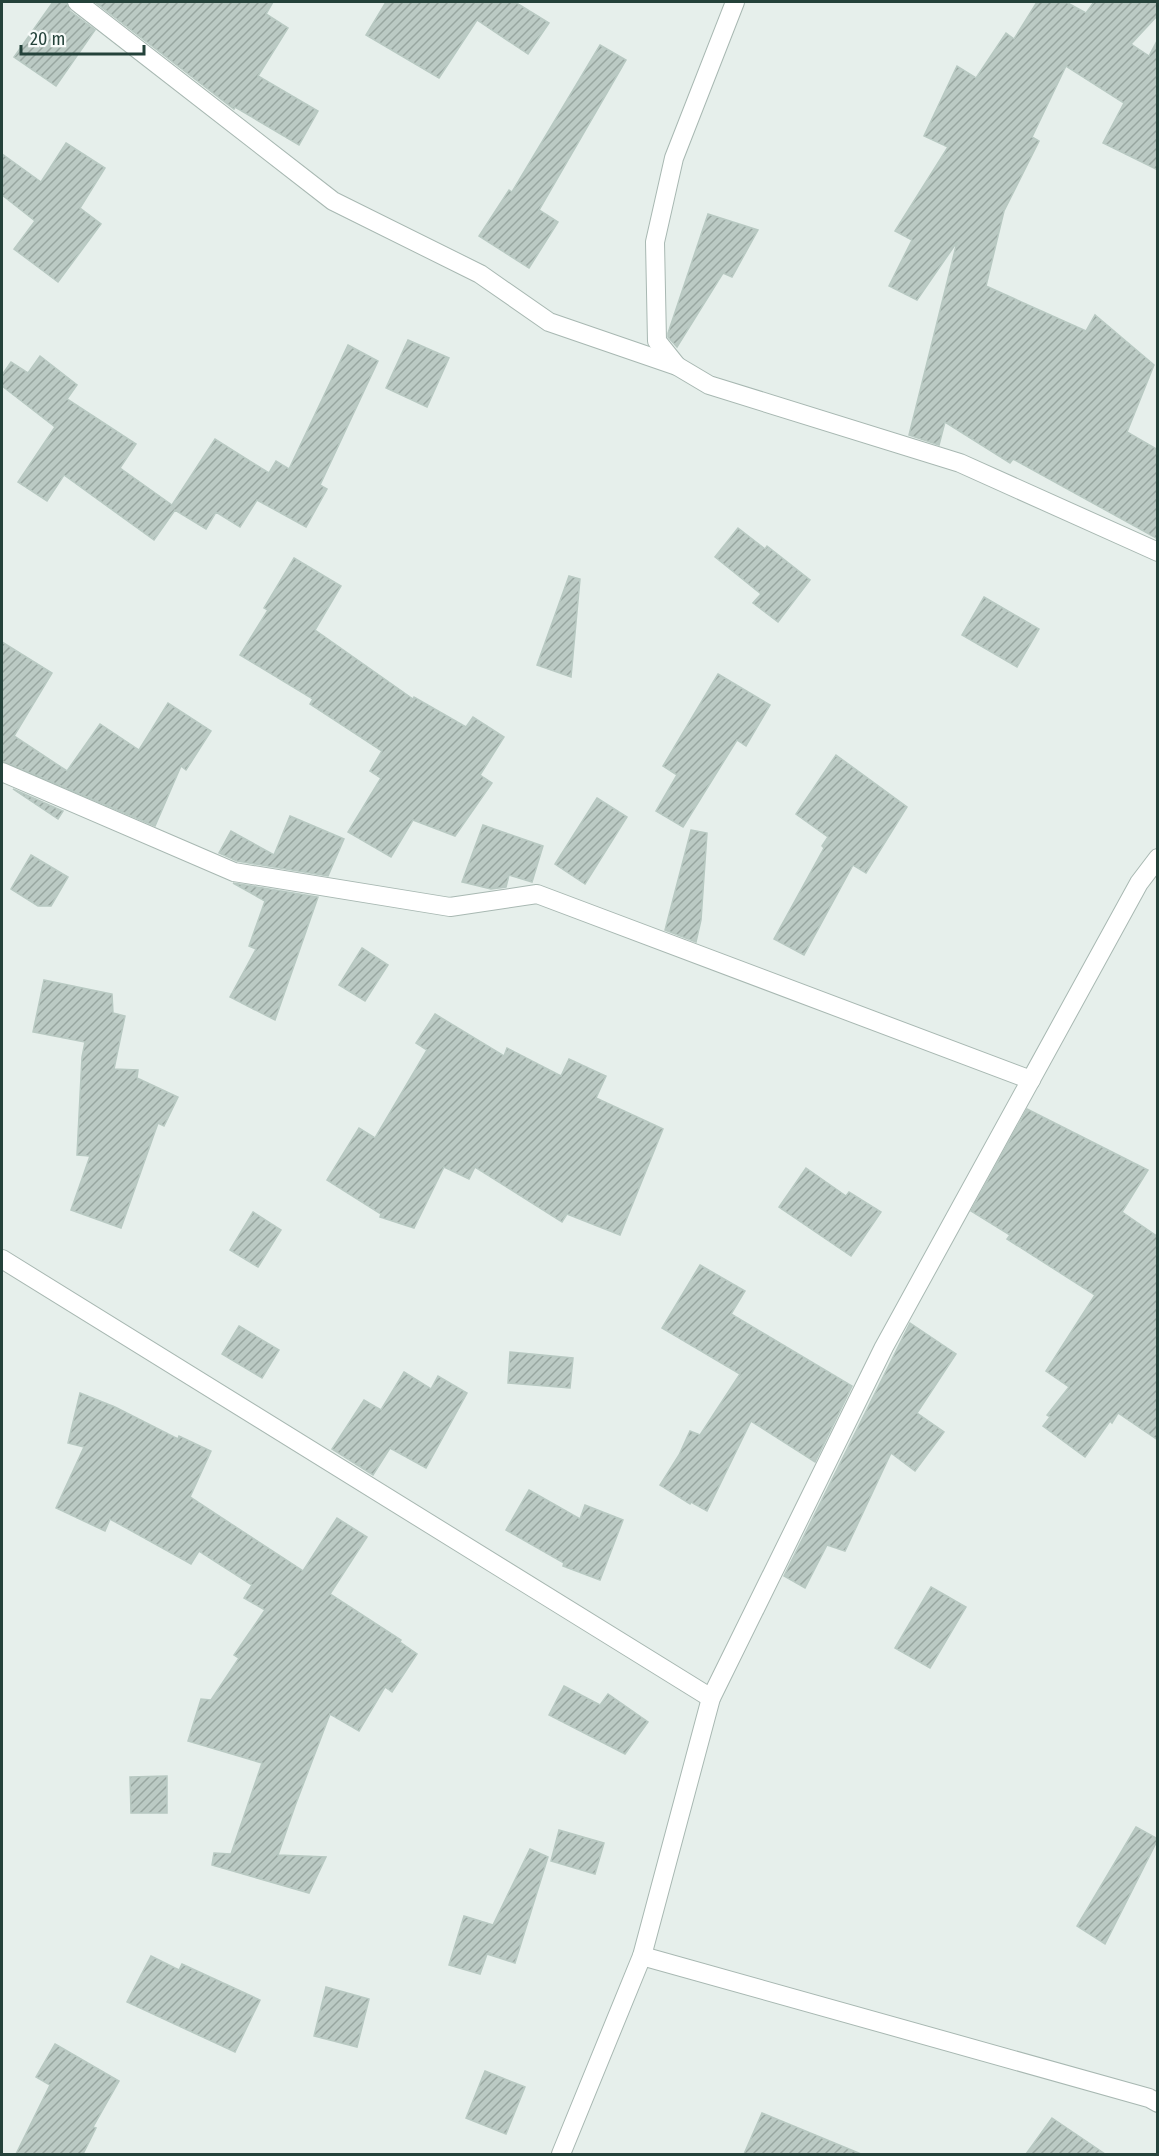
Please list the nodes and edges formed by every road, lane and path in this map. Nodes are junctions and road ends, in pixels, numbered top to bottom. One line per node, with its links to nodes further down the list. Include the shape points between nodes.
1 (77, 2): 3 (street, via 333,201 480,274 549,322)
2 (735, 2): 3 (street, via 674,158 654,242 657,340)
3 (676, 366): 4 (street, via 708,385 960,463)
4 (1158, 552)
5 (2, 772): 7 (street, via 234,872 450,907 537,894)
6 (1158, 858): 7 (street, via 1139,883)
7 (1031, 1080): 9 (street, via 884,1347)
8 (2, 1259): 9 (street)
9 (711, 1698): 10 (street)
10 (642, 1956): 11 (street); 12 (street)
11 (1158, 2103)
12 (561, 2154)

